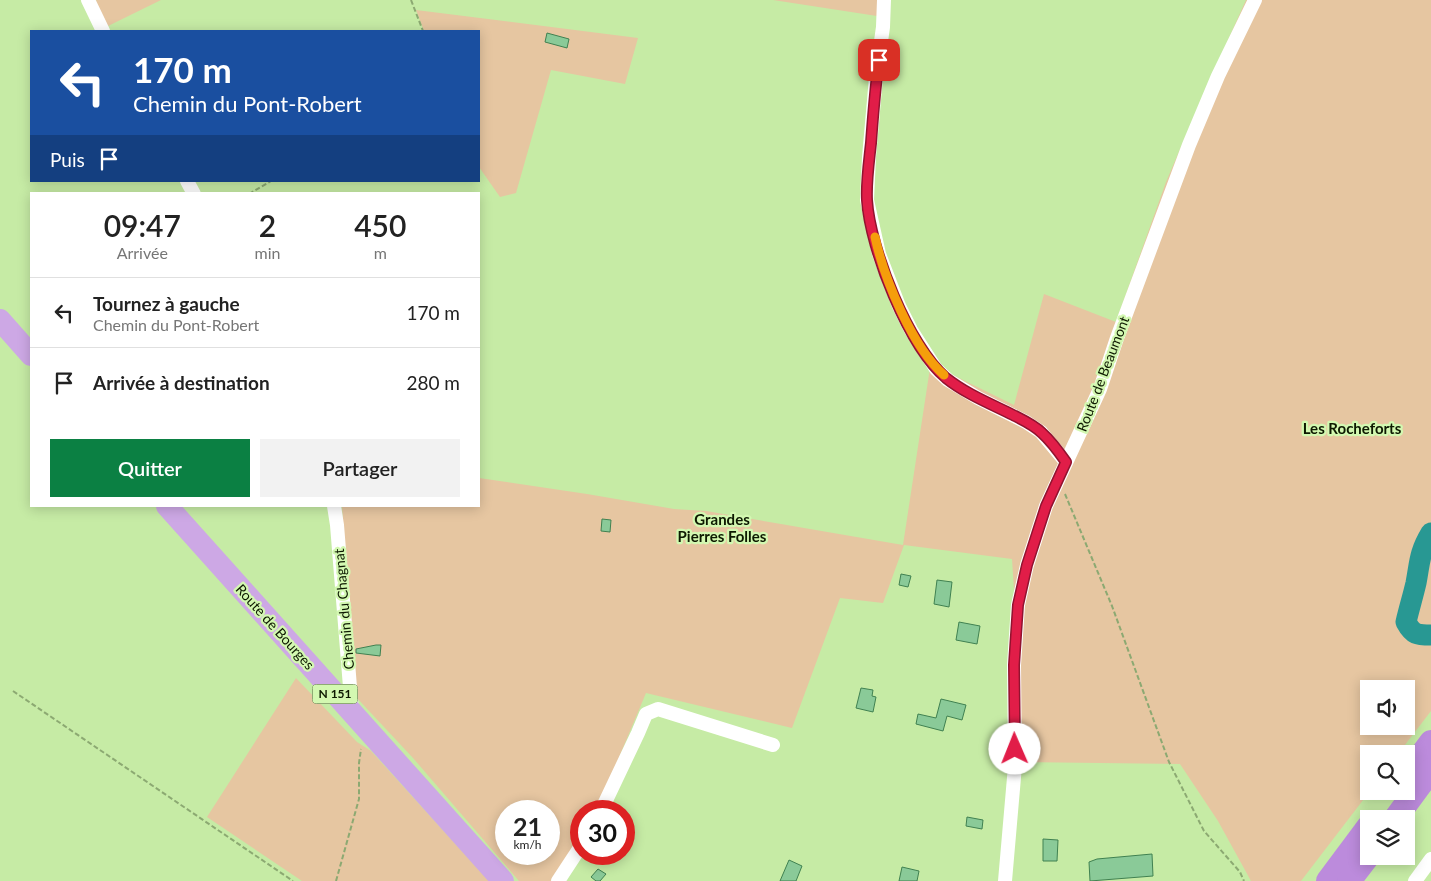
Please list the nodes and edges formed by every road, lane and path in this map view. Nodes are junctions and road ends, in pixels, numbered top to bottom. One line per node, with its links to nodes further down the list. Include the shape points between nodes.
1 (88, 0): 5 (street)
2 (411, 0): 6 (path)
3 (884, 0): 11 (street, via 867,200 879,254 898,306 936,369 978,398 1042,432)
4 (1255, 0): 11 (street, Route de Beaumont, via 1189,145 1100,389)
5 (103, 30)
6 (423, 30)
7 (269, 182): 8 (path)
8 (253, 192)
9 (0, 320): 10 (main road)
10 (30, 354)
11 (1066, 462): 12 (street, Route de Beaumont)
12 (1059, 478): 31 (street, Route de Beaumont, via 1046,506 1018,605 1014,665 1015,766); 32 (path, via 1112,606 1169,762 1204,831)
13 (168, 507): 16 (main road, Route de Bourges / N 151)
14 (334, 507): 16 (street, Chemin du Chagnat)
15 (13, 691): 27 (path)
16 (358, 720): 28 (path, via 359,799); 29 (main road, Route de Bourges / N 151)
17 (1431, 742): 19 (highway)
18 (773, 745): 21 (street, via 658,709 646,714)
19 (1415, 764)
20 (1431, 770): 22 (highway)
21 (606, 800)
22 (1402, 810)
23 (1360, 838): 33 (highway)
24 (1431, 859): 35 (street)
25 (570, 863): 30 (street)
26 (1361, 865): 34 (highway)
27 (293, 881)
28 (336, 881)
29 (503, 881)
30 (558, 881)
31 (1005, 881)
32 (1244, 881)
33 (1328, 881)
34 (1349, 881)
35 (1415, 881)

